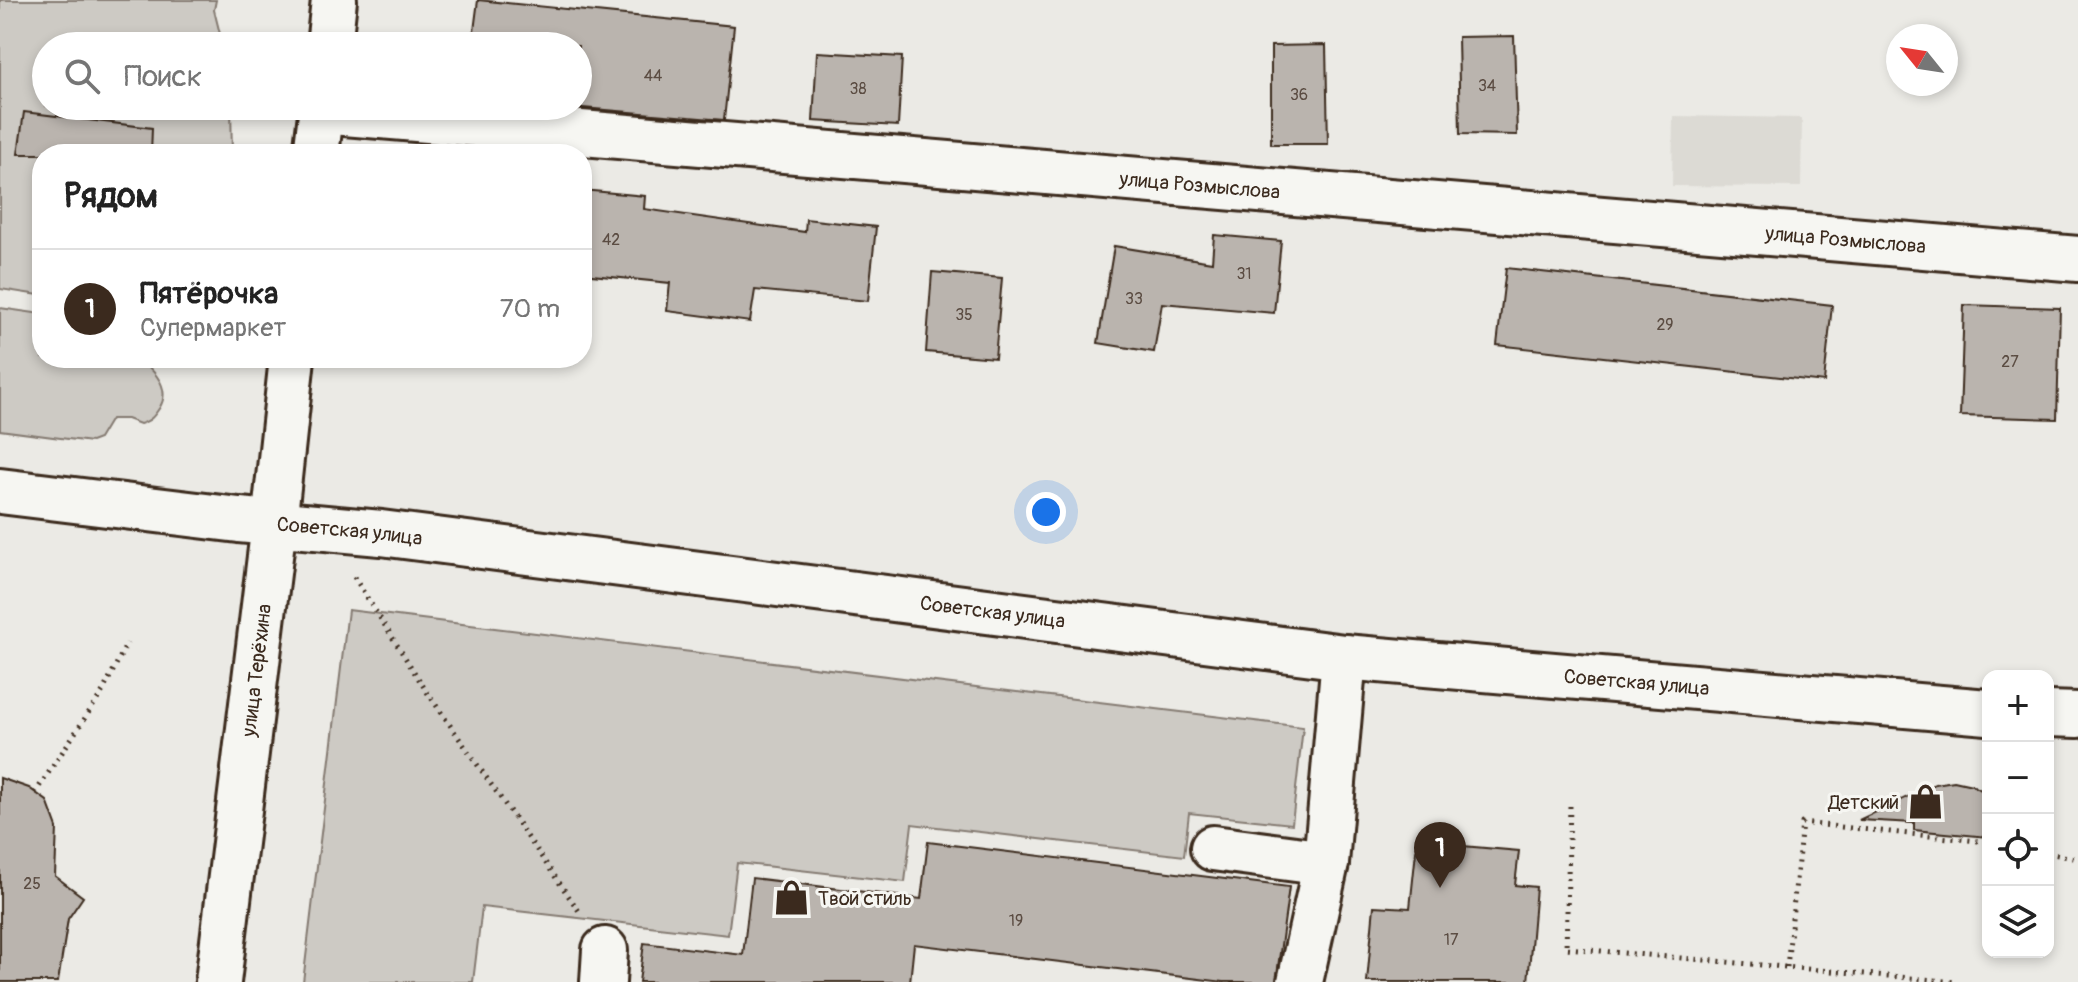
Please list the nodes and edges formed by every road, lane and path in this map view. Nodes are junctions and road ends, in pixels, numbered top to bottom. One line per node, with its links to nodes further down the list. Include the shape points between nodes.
1 (334, 0): 2 (main road)
2 (331, 32)
3 (321, 120): 5 (main road)
4 (451, 120): 6 (main road, улица Розмыслова)
5 (317, 144)
6 (2078, 259)
7 (291, 368): 9 (main road, улица Терёхина)
8 (0, 491): 9 (main road, Советская улица)
9 (274, 524): 12 (main road, Советская улица, via 381,533); 25 (main road, улица Терёхина)
10 (354, 577): 23 (path)
11 (127, 643): 16 (path, via 103,691)
12 (1344, 657): 13 (main road, Советская улица); 22 (main road)
13 (1982, 711)
14 (2054, 714): 15 (main road)
15 (2078, 715)
16 (35, 793)
17 (1570, 806): 24 (path, via 1566,948)
18 (1982, 841): 24 (path, via 1802,823)
19 (1213, 848): 22 (main road)
20 (2054, 854): 21 (path)
21 (2078, 859)
22 (1326, 863): 26 (main road)
23 (604, 966)
24 (1787, 967): 27 (path)
25 (218, 982)
26 (1300, 982)
27 (1957, 982)

